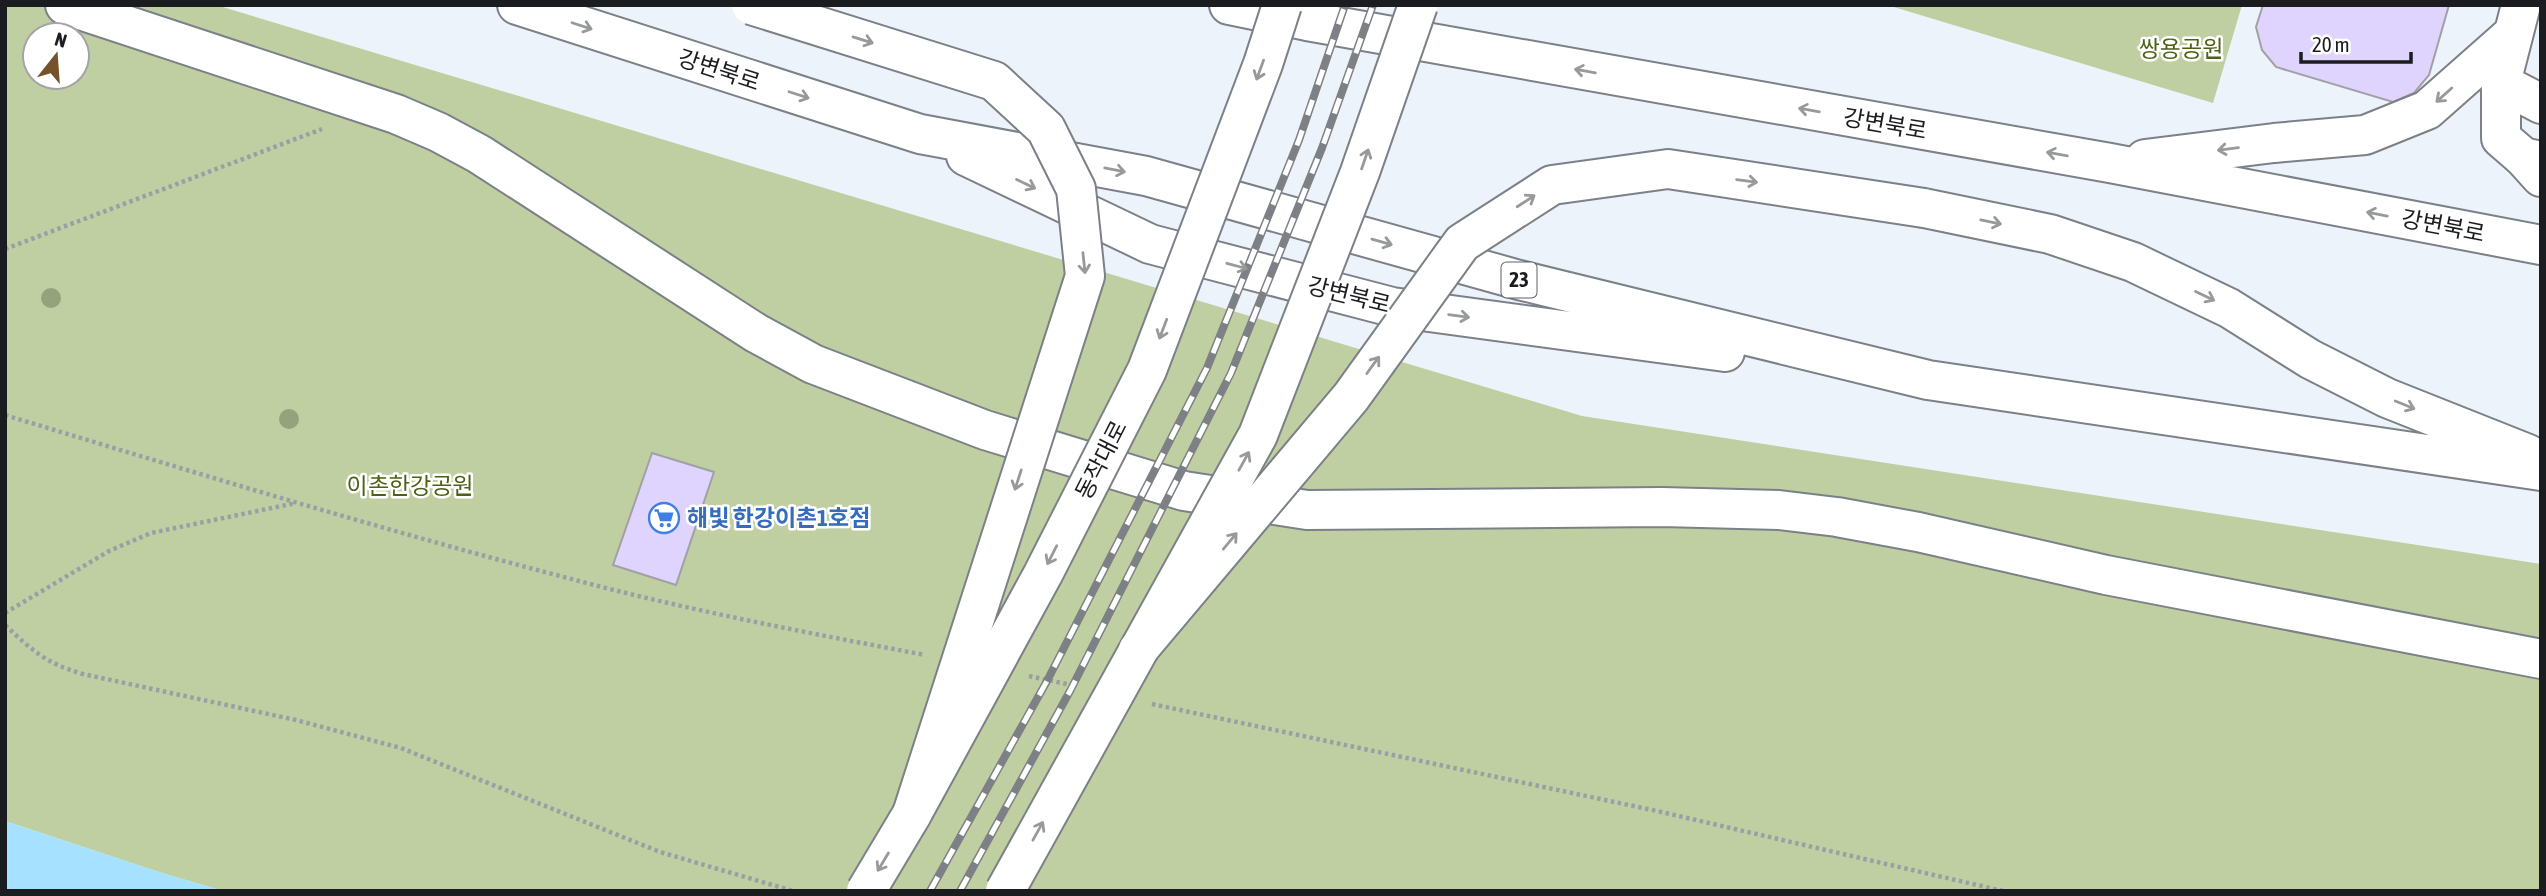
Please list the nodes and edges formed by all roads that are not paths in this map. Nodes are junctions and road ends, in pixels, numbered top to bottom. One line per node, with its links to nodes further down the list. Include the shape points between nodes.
1 (65, 5): 18 (main road, via 438,132 756,333 813,364 985,430 1184,491 1307,510 1662,507 1791,511)
2 (517, 5): 10 (main road, 강변북로 / 23, one-way to 10)
3 (751, 5): 19 (main road, one-way to 19, bridge, via 994,80 1046,129 1076,188 1085,276)
4 (1229, 5): 11 (main road, 강변북로, one-way to 4)
5 (1282, 5): 19 (main road, 동작대로, one-way to 19, bridge, via 1147,370)
6 (1418, 5): 17 (main road, one-way to 6, bridge, via 1258,435 1360,172)
7 (2517, 19): 8 (main road); 11 (main road, one-way to 11, via 2427,110 2365,135)
8 (2501, 83): 9 (main road); 12 (main road, via 2501,138)
9 (2541, 104)
10 (920, 134): 14 (main road, 강변북로 / 23, one-way to 14, via 1146,176 1519,280); 14 (main road, 강변북로 / 23, one-way to 14, via 1150,244 1392,307)
11 (2110, 163): 13 (main road, 강변북로, one-way to 11)
12 (2535, 165)
13 (2541, 245)
14 (1928, 380): 16 (main road, 강변북로 / 23)
15 (2541, 459): 17 (main road, one-way to 15, bridge, via 1351,397 1462,243 1552,185 1668,169 1924,208 2050,234 2133,262 2230,308 2310,359 2387,398)
16 (2541, 471)
17 (1138, 650): 21 (main road, one-way to 17, bridge)
18 (2541, 659)
19 (912, 814): 20 (main road, 동작대로, one-way to 20, bridge)
20 (866, 891)
21 (1005, 891)

